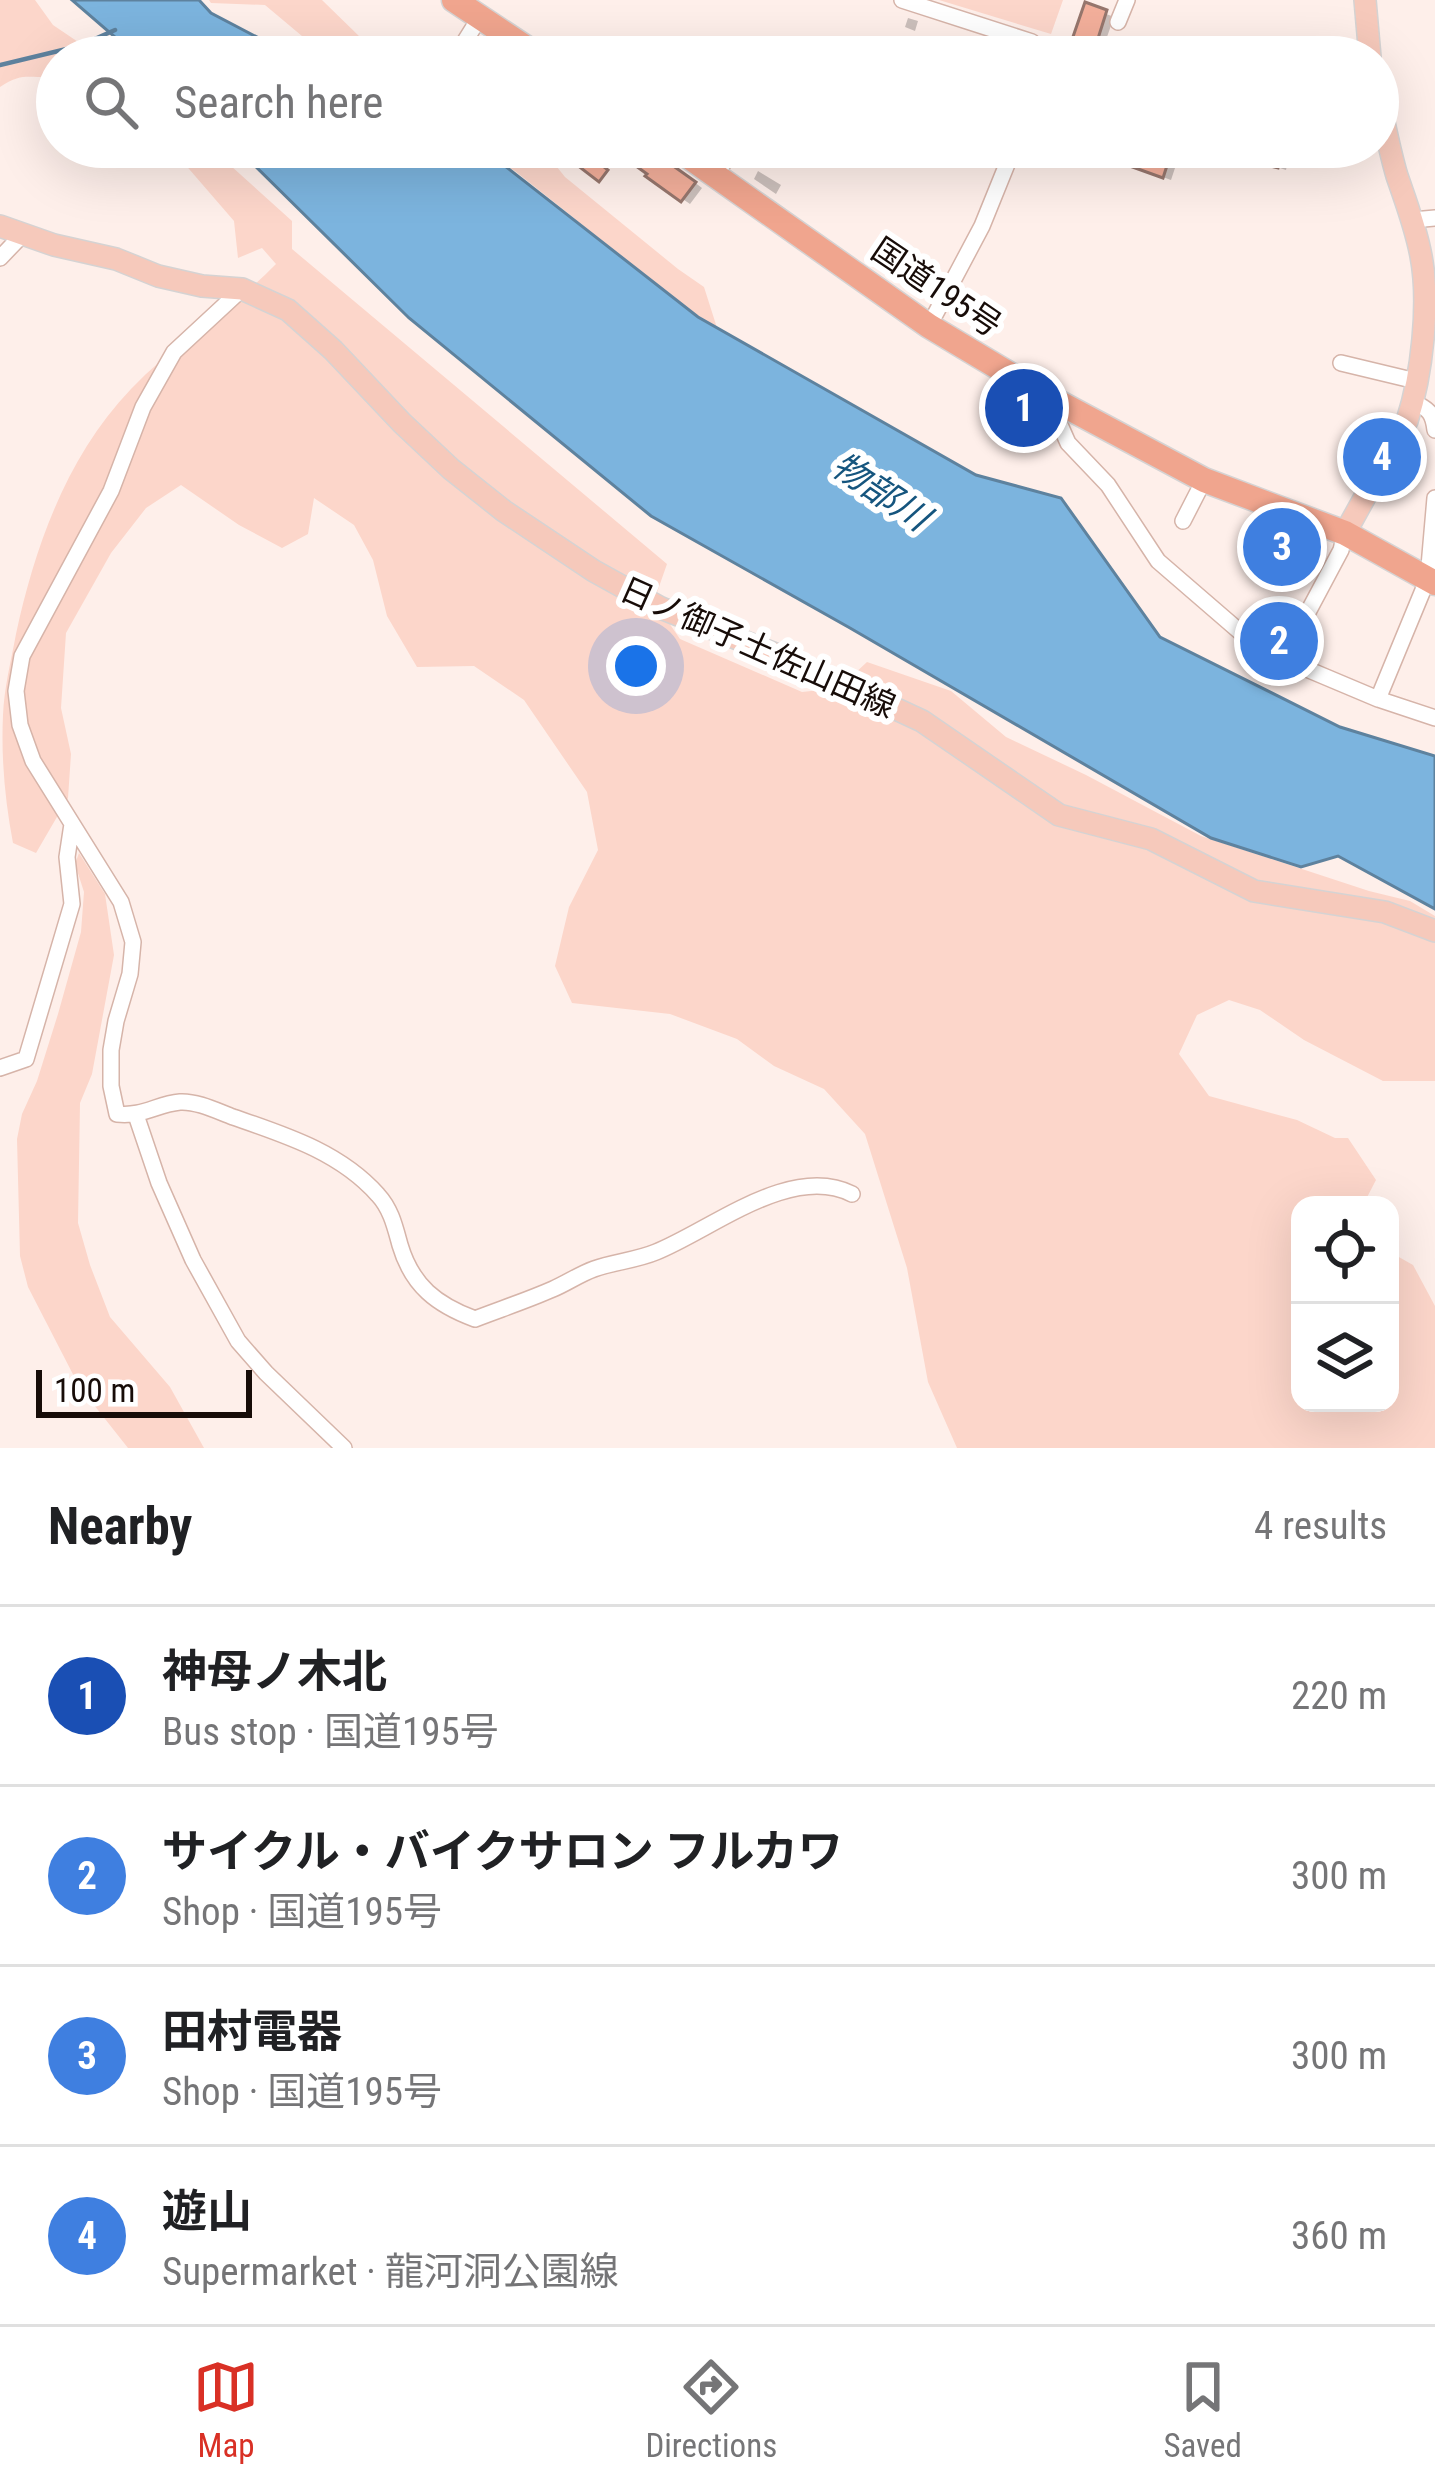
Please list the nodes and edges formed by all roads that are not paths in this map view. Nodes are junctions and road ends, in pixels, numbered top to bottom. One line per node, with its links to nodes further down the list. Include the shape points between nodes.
1 (454, 0): 5 (highway)
2 (902, 0): 9 (street)
3 (1127, 0): 6 (street)
4 (1365, 0): 10 (main road)
5 (480, 17): 7 (street); 8 (highway)
6 (1118, 22)
7 (468, 36)
8 (508, 36)
9 (996, 36)
10 (1368, 36)
11 (706, 168): 15 (highway, 国道195号)
12 (721, 168): 15 (street)
13 (1005, 168): 21 (street)
14 (1395, 168): 16 (main road)
15 (717, 175): 21 (highway, 国道195号)
16 (1424, 219): 22 (main road)
17 (0, 226): 18 (main road, 日ノ御子土佐山田線)
18 (24, 233): 19 (street); 20 (main road, 日ノ御子土佐山田線, via 158,276)
19 (0, 258)
20 (242, 289): 35 (street, via 174,352 103,508 22,656 20,725); 36 (main road, 日ノ御子土佐山田線, via 288,310 504,511 661,608 922,721 1059,815 1151,838 1254,891 1384,912)
21 (929, 326): 25 (highway, 国道195号)
22 (1428, 344): 24 (main road)
23 (1341, 363): 24 (street)
24 (1415, 391): 26 (street); 30 (main road, via 1407,421)
25 (1048, 398): 27 (highway, 国道195号); 32 (street, via 1068,443 1108,484 1158,561)
26 (1435, 430)
27 (1204, 480): 29 (street); 30 (highway, 国道195号)
28 (1435, 498): 31 (street)
29 (1184, 521)
30 (1345, 533): 31 (highway, 国道195号); 32 (street)
31 (1431, 580): 33 (street)
32 (1282, 659): 33 (street)
33 (1378, 699): 34 (street)
34 (1435, 718)
35 (72, 824): 37 (street, via 72,904 26,1059); 38 (street, via 121,902 133,942 111,1086 117,1114)
36 (1435, 931)
37 (0, 1068)
38 (136, 1115): 39 (street, via 179,1102 202,1106 341,1163 380,1196 425,1290 475,1319 590,1270 656,1252 786,1191 817,1185); 40 (street, via 193,1260 238,1341)
39 (852, 1194)
40 (344, 1448)

